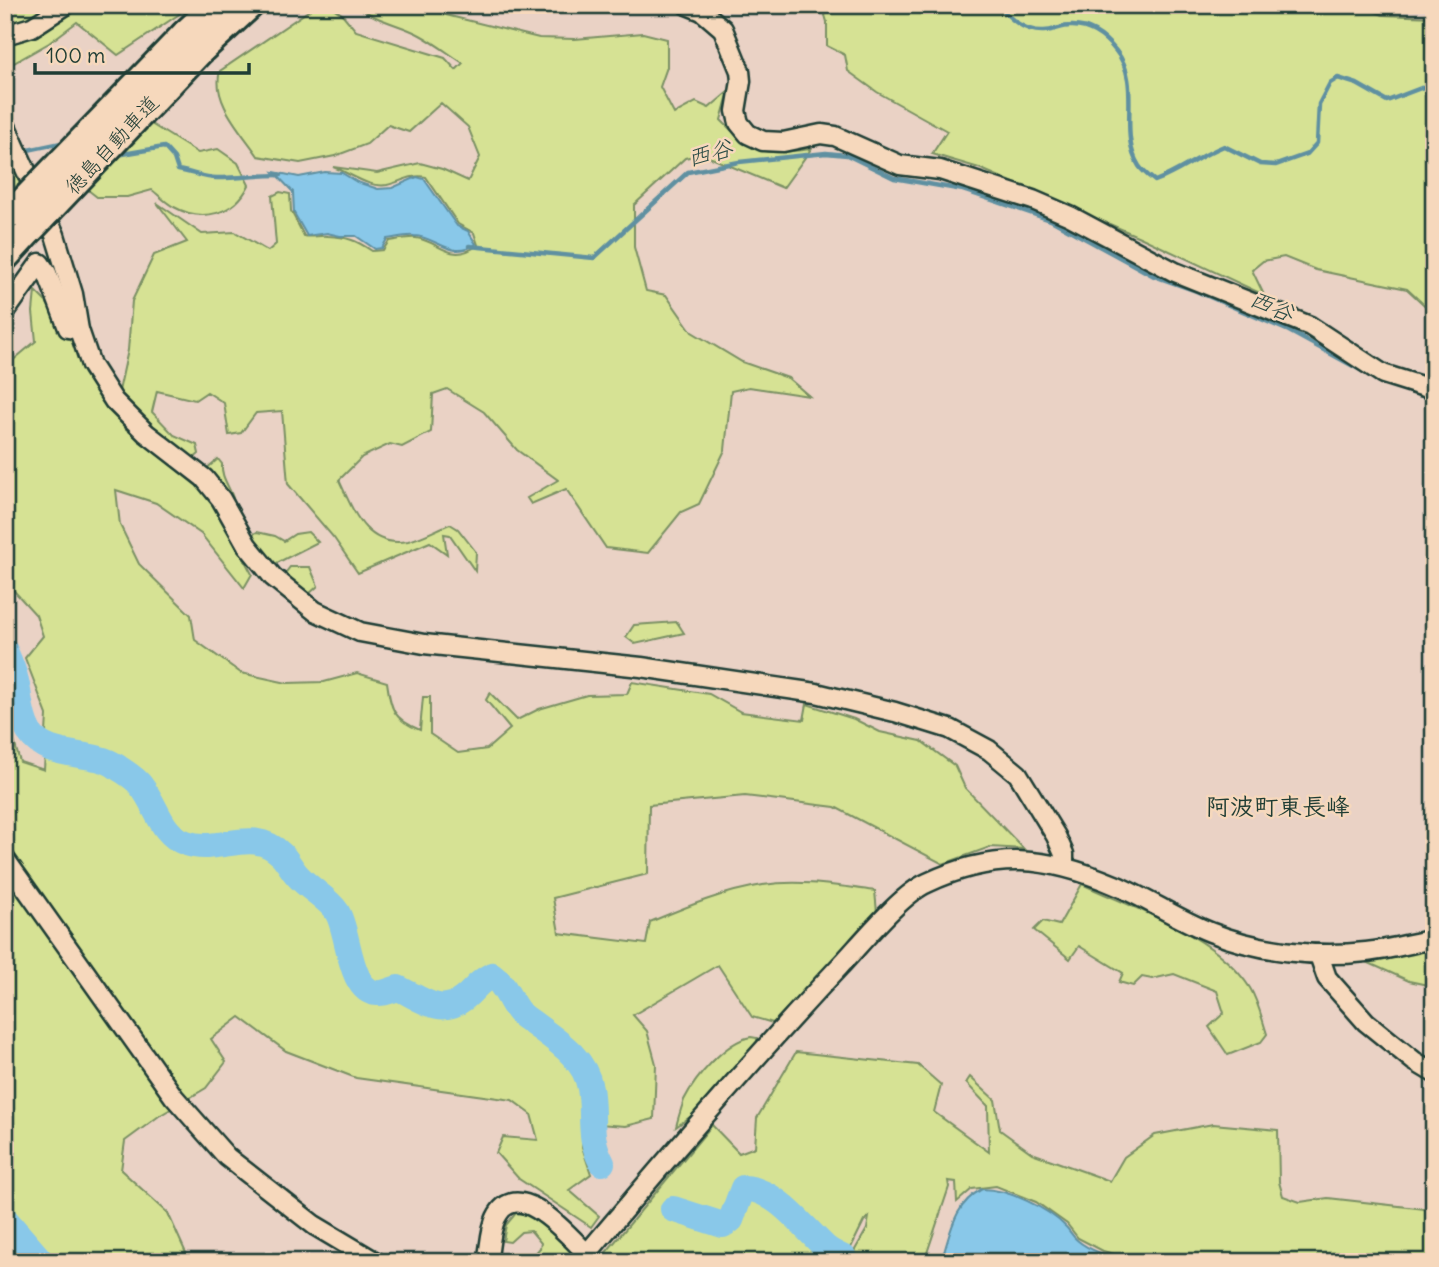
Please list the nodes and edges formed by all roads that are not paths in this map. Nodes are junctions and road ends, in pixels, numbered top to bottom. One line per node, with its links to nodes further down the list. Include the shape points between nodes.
1 (66, 5): 5 (street, via 33,27)
2 (216, 5): 6 (highway, 徳島自動車道)
3 (250, 5): 6 (highway, 徳島自動車道)
4 (687, 5): 12 (street, via 723,29 740,71 738,123 748,134 783,142 821,134 835,136 900,165 940,170 1033,200 1175,272 1310,326 1383,374)
5 (5, 35)
6 (193, 42): 8 (highway, 徳島自動車道, bridge)
7 (5, 124): 11 (street, via 55,234)
8 (16, 222): 9 (highway, 徳島自動車道)
9 (5, 257)
10 (5, 312): 11 (street, via 40,263 68,328)
11 (79, 330): 14 (street, via 90,365 114,401 146,433 204,478 273,577 315,611 360,632 424,644 641,667 816,693 950,729 989,750 1018,774 1056,836 1064,854)
12 (1434, 390)
13 (5, 859): 19 (street, via 174,1097 227,1157 314,1224)
14 (1063, 866): 16 (street, via 1115,885 1236,942); 18 (street, via 1024,859 972,865 924,884 890,912 800,1009)
15 (1434, 939): 16 (street, via 1368,952)
16 (1319, 955): 17 (street, via 1327,978 1366,1022)
17 (1434, 1073)
18 (583, 1258): 20 (street, via 553,1219 521,1202 509,1204 496,1218)
19 (376, 1262)
20 (487, 1262)

